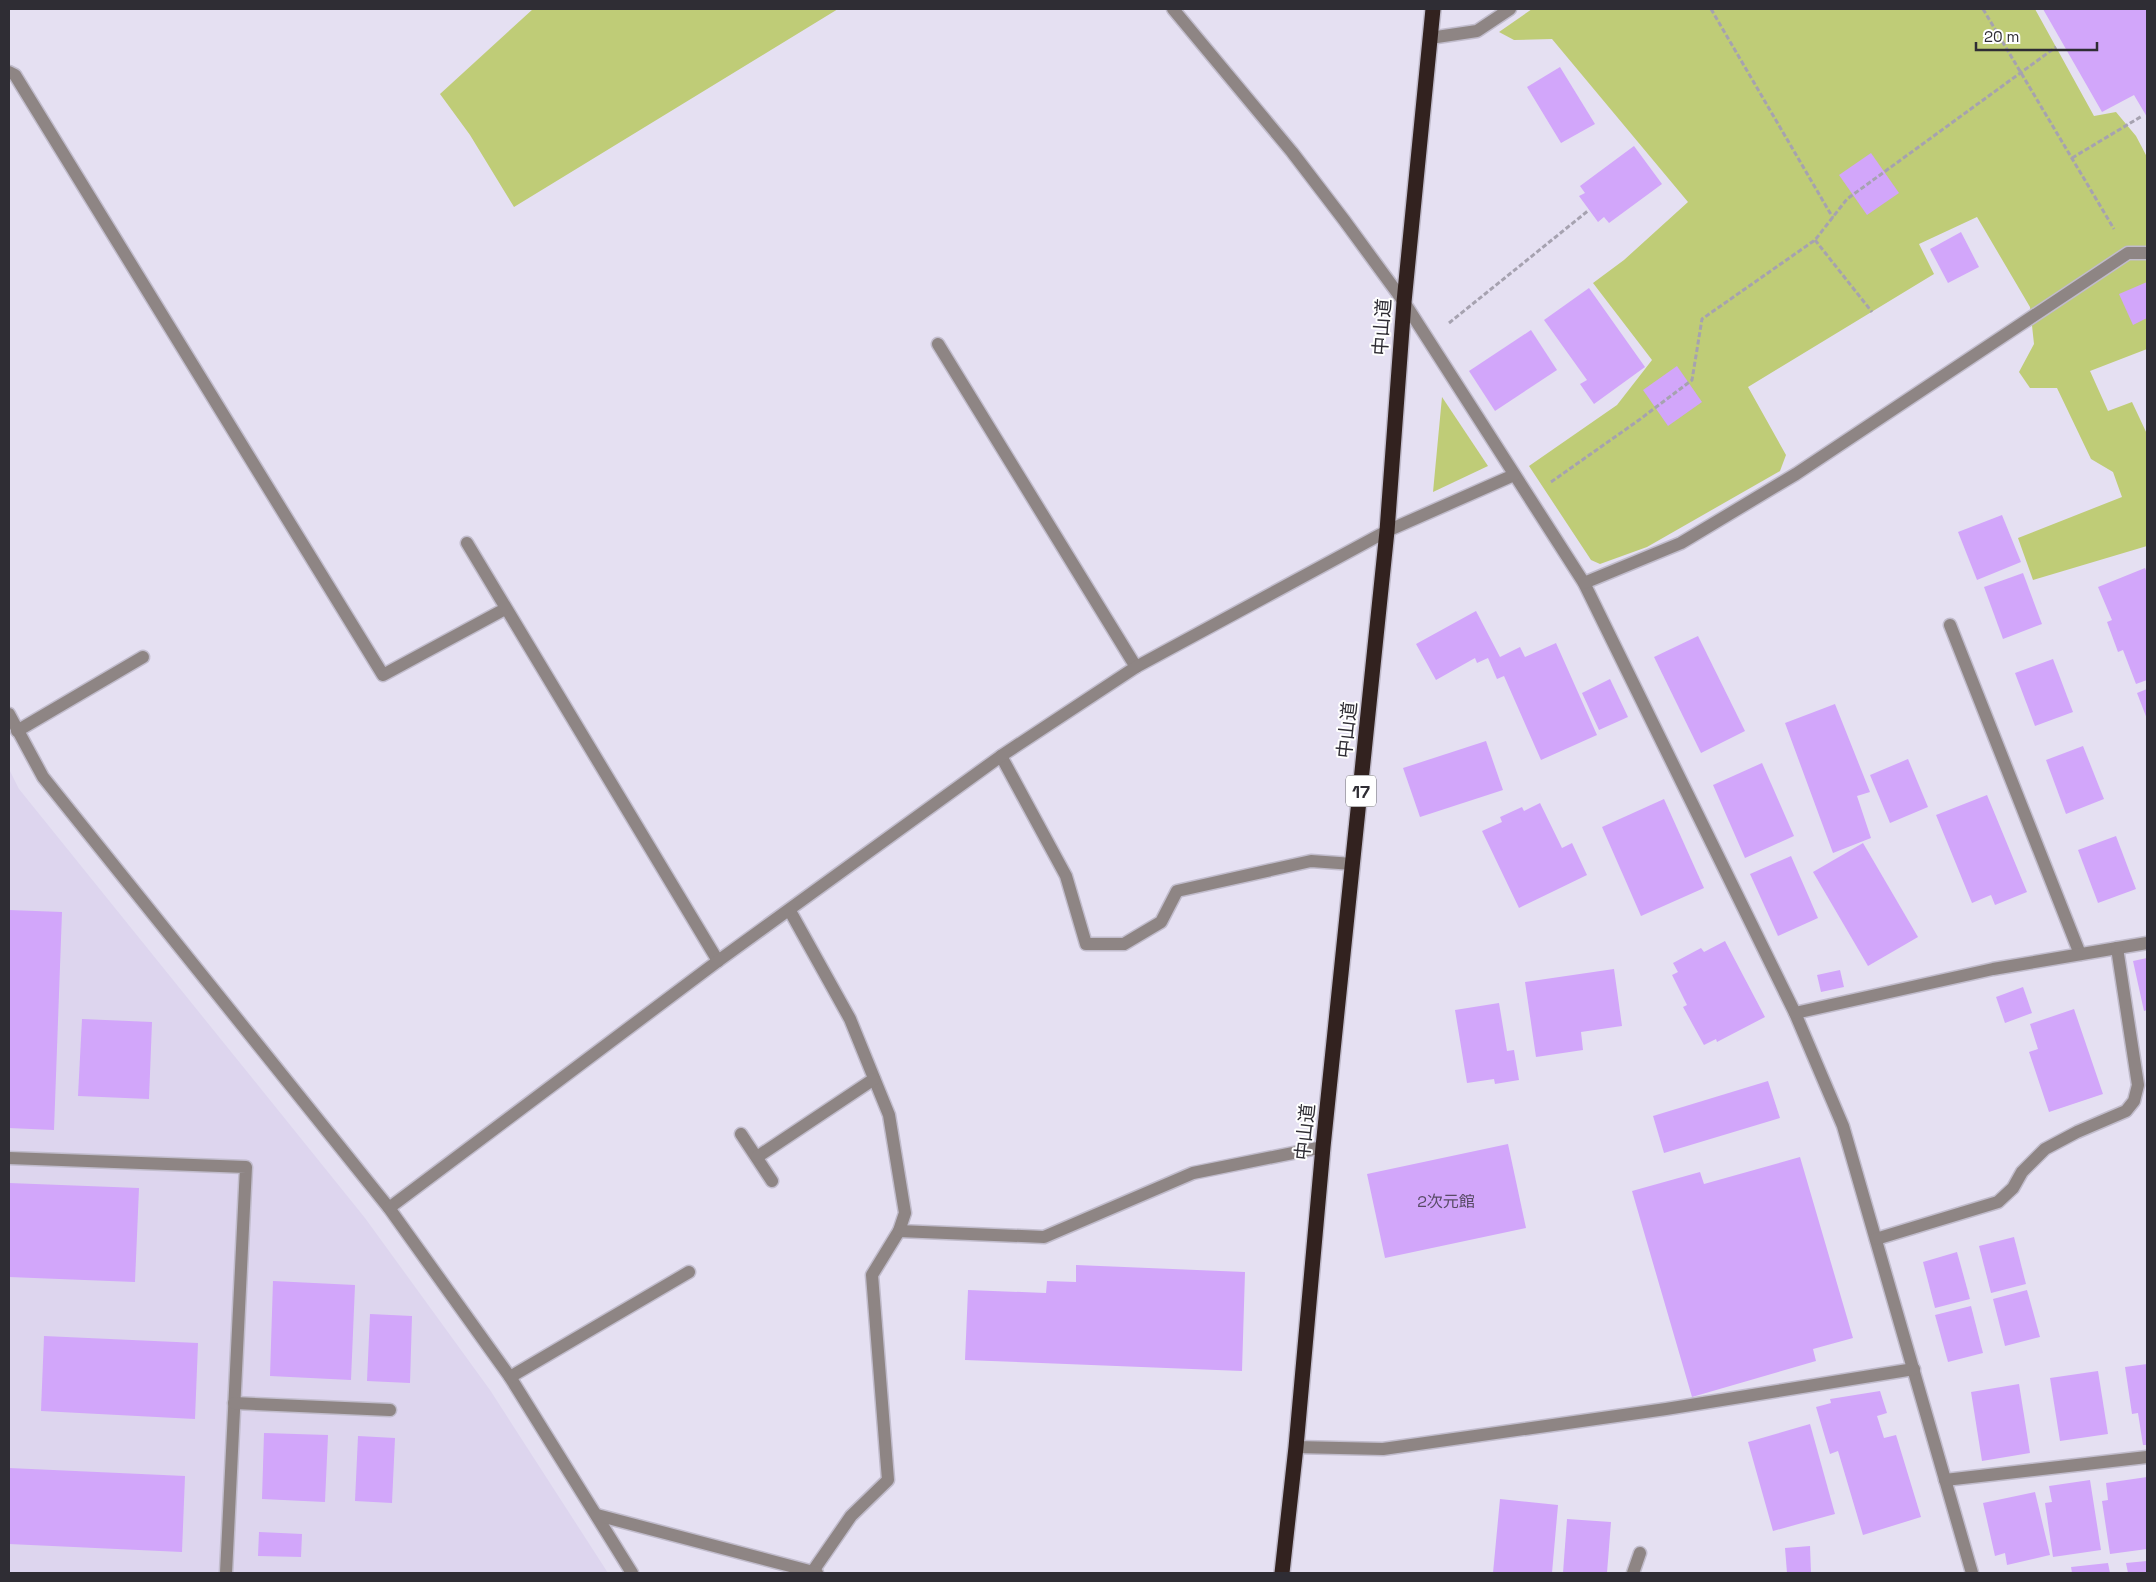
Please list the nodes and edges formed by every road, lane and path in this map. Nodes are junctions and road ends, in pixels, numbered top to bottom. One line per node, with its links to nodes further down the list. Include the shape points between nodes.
1 (1173, 9): 16 (street, via 1292,152)
2 (1434, 9): 6 (highway, 中山道 / 17)
3 (1510, 9): 6 (street, via 1478,31)
4 (1711, 9): 12 (path)
5 (1983, 9): 10 (path)
6 (1430, 38): 16 (highway, 中山道 / 17)
7 (2056, 47): 12 (path, via 1847,199)
8 (9, 72): 25 (street, via 20,83 383,675)
9 (2142, 116): 10 (path)
10 (2072, 158): 14 (path)
11 (1589, 210): 18 (path)
12 (1833, 218): 13 (path)
13 (1815, 240): 17 (path); 21 (path, via 1702,320 1692,380)
14 (2128, 253): 15 (street); 24 (street, via 1796,474 1681,543)
15 (2147, 253)
16 (1404, 302): 18 (street); 22 (highway, 中山道 / 17)
17 (1872, 312)
18 (1428, 340): 20 (street)
19 (938, 344): 28 (street)
20 (1514, 475): 21 (street); 22 (street)
21 (1528, 497): 24 (street)
22 (1387, 531): 28 (street); 32 (highway, 中山道 / 17)
23 (466, 543): 25 (street)
24 (1584, 583): 38 (street)
25 (505, 610): 37 (street)
26 (1950, 625): 36 (street)
27 (144, 657): 30 (street)
28 (1136, 667): 31 (street)
29 (9, 714): 30 (street)
30 (17, 731): 45 (street, via 43,777)
31 (1001, 756): 32 (street, via 1066,876 1086,944 1124,944 1161,922 1177,892 1311,861); 33 (street)
32 (1353, 864): 41 (highway, 中山道 / 17)
33 (790, 911): 37 (street); 39 (street, via 850,1019)
34 (2147, 943): 35 (street)
35 (2117, 948): 36 (street); 47 (street, via 2138,1085 2134,1101 2126,1111 2045,1149 1998,1202)
36 (2080, 954): 38 (street, via 1993,969)
37 (718, 961): 45 (street)
38 (1795, 1013): 47 (street, via 1842,1126)
39 (874, 1078): 42 (street); 46 (street, via 888,1114 905,1212)
40 (742, 1134): 42 (street)
41 (1324, 1147): 46 (street, via 1193,1173 1044,1237); 53 (highway, 中山道 / 17)
42 (757, 1157): 44 (street)
43 (9, 1158): 51 (street, via 246,1167)
44 (772, 1181)
45 (389, 1208): 50 (street)
46 (898, 1232): 58 (street, via 872,1275 888,1480 851,1516)
47 (1876, 1240): 49 (street)
48 (689, 1272): 50 (street)
49 (1914, 1369): 53 (street, via 1666,1409 1383,1449); 55 (street)
50 (510, 1377): 56 (street)
51 (234, 1403): 52 (street); 60 (street)
52 (390, 1410)
53 (1296, 1447): 59 (highway, 中山道 / 17)
54 (2147, 1457): 55 (street)
55 (1945, 1480): 63 (street)
56 (597, 1515): 58 (street); 61 (street)
57 (1640, 1553): 62 (street)
58 (815, 1572)
59 (1285, 1572)
60 (226, 1573)
61 (632, 1573)
62 (1633, 1573)
63 (1972, 1573)

